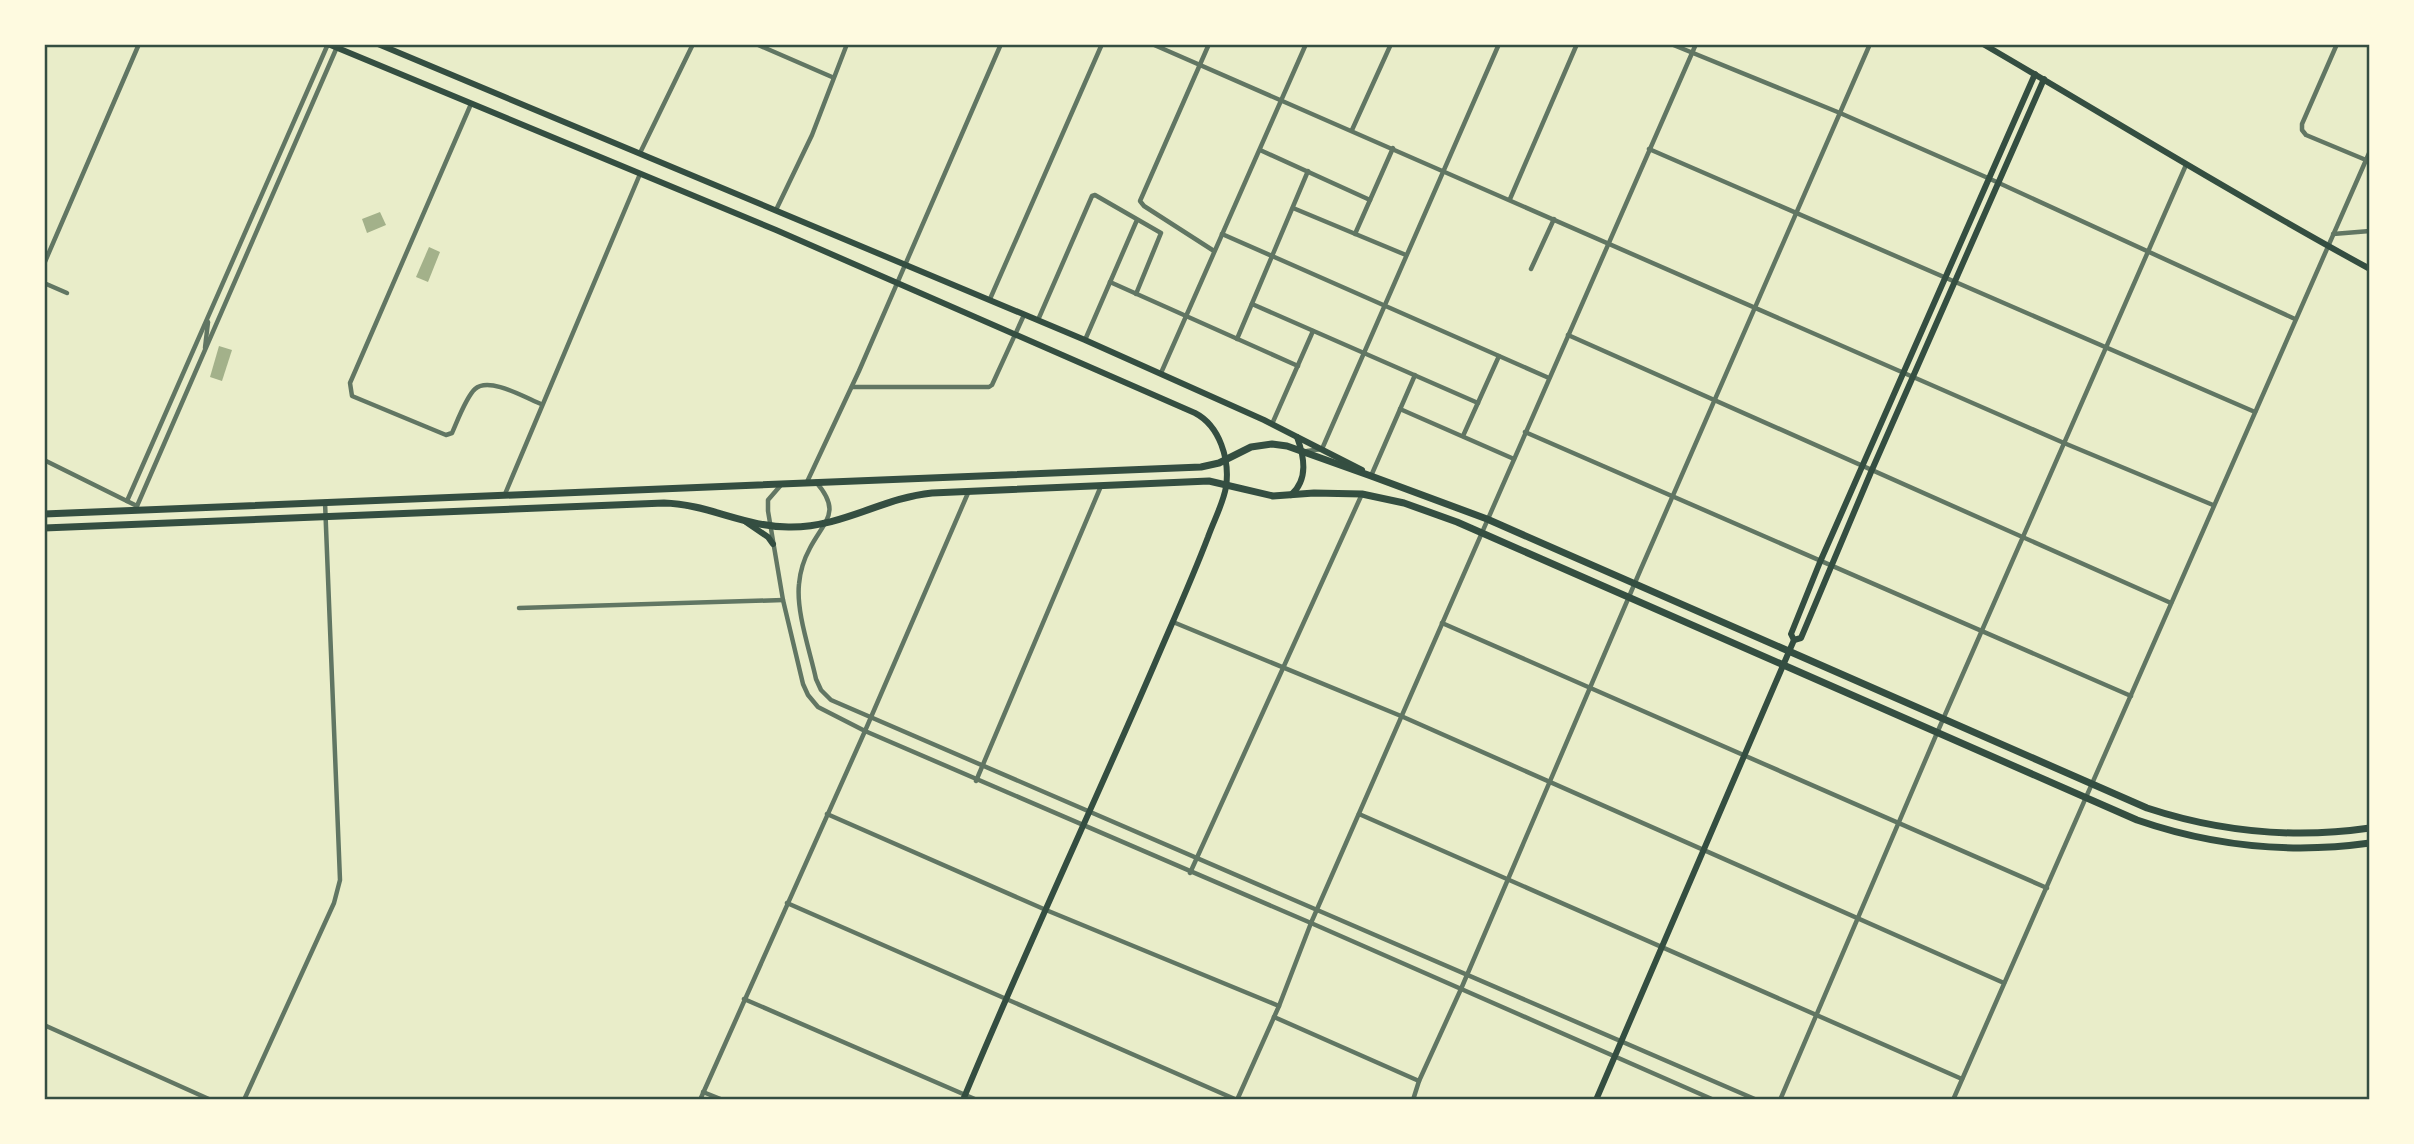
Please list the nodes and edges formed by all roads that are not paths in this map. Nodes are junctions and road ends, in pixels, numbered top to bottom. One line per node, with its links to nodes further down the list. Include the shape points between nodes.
1 (139, 44): 60 (street)
2 (328, 44): 20 (main road); 76 (street)
3 (378, 44): 34 (main road)
4 (693, 44): 34 (street)
5 (756, 44): 24 (street)
6 (847, 44): 24 (street)
7 (1001, 44): 59 (street)
8 (1102, 44): 70 (street)
9 (1152, 44): 22 (street)
10 (1209, 44): 22 (street)
11 (1307, 44): 26 (street)
12 (1391, 44): 29 (street)
13 (1499, 44): 37 (street)
14 (1577, 44): 42 (street)
15 (1671, 44): 21 (street)
16 (1696, 44): 21 (street)
17 (1870, 44): 28 (street)
18 (1983, 44): 23 (main road)
19 (2337, 44): 35 (street, via 2302,130)
20 (337, 47): 27 (main road); 85 (street)
21 (1692, 53): 28 (street); 31 (street)
22 (1200, 64): 26 (street); 55 (street, via 1140,201)
23 (2035, 74): 25 (main road); 40 (main road)
24 (832, 77): 45 (street, via 812,135)
25 (2044, 79): 36 (main road); 41 (main road)
26 (1282, 100): 29 (street); 32 (street)
27 (471, 103): 39 (main road); 97 (street, via 351,383 352,396 446,435 452,433 473,390 482,385 494,385)
28 (1840, 113): 40 (street); 46 (street)
29 (1352, 130): 30 (street)
30 (1393, 148): 37 (street); 43 (street)
31 (1649, 149): 46 (street); 53 (street)
32 (1260, 150): 38 (street); 50 (street)
33 (2370, 151): 35 (street)
34 (640, 153): 45 (main road)
35 (2367, 160): 52 (street)
36 (2186, 164): 54 (main road); 56 (street)
37 (1443, 171): 42 (street); 58 (street)
38 (1308, 172): 43 (street); 44 (street)
39 (640, 173): 64 (main road); 97 (street)
40 (1988, 178): 41 (street); 63 (main road)
41 (1998, 183): 56 (street); 65 (main road)
42 (1510, 199): 47 (street)
43 (1370, 200): 51 (street)
44 (1293, 208): 51 (street); 57 (street)
45 (776, 210): 59 (main road)
46 (1796, 213): 63 (street); 73 (street)
47 (1554, 219): 53 (street); 61 (street)
48 (1137, 220): 66 (street); 69 (street, via 1161,234); 78 (street, via 1092,196)
49 (2370, 231): 52 (street)
50 (1222, 234): 55 (street); 57 (street)
51 (1354, 234): 58 (street)
52 (2333, 234): 54 (street)
53 (1608, 242): 73 (street); 81 (street)
54 (2327, 246): 62 (main road); 77 (street)
55 (1214, 251): 75 (street)
56 (2147, 251): 77 (street); 84 (street)
57 (1272, 256): 71 (street); 72 (street)
58 (1406, 256): 72 (street)
59 (906, 263): 64 (street); 70 (main road)
60 (44, 264)
61 (1531, 269)
62 (2370, 270)
63 (1946, 276): 65 (street); 89 (main road)
64 (898, 281): 80 (main road); 94 (street)
65 (1955, 281): 84 (street); 92 (main road)
66 (1110, 282): 69 (street); 83 (street)
67 (44, 283): 68 (street)
68 (67, 293)
69 (1136, 294): 75 (street)
70 (990, 299): 74 (main road)
71 (1252, 304): 79 (street); 82 (street)
72 (1385, 306): 86 (street); 87 (street)
73 (1757, 307): 89 (street); 95 (street)
74 (1024, 314): 78 (main road); 80 (street)
75 (1185, 316): 82 (street); 90 (street)
76 (208, 317): 85 (street); 123 (street)
77 (2295, 318): 99 (street)
78 (1038, 320): 83 (main road)
79 (1313, 331): 86 (street); 88 (street)
80 (1015, 335): 94 (street, via 989,387); 109 (main road, via 1202,417 1216,432)
81 (1568, 335): 93 (street); 95 (street)
82 (1237, 339): 88 (street)
83 (1085, 340): 90 (main road)
84 (2105, 347): 99 (street); 104 (street)
85 (205, 352): 125 (street)
86 (1364, 353): 91 (street); 105 (street)
87 (1499, 356): 93 (street); 96 (street)
88 (1298, 366): 100 (street)
89 (1903, 371): 92 (street); 110 (main road)
90 (1161, 373): 100 (main road)
91 (1415, 375): 96 (street); 98 (street)
92 (1913, 376): 104 (street); 111 (main road)
93 (1549, 378): 101 (street)
94 (852, 387): 113 (street)
95 (1715, 401): 110 (street); 121 (street)
96 (1478, 403): 102 (street)
97 (541, 404): 118 (street)
98 (1400, 409): 102 (street); 112 (street)
99 (2255, 412): 124 (street)
100 (1272, 424): 103 (main road)
101 (1525, 432): 107 (street); 121 (street)
102 (1463, 436): 107 (street)
103 (1297, 437): 105 (main road); 106 (main road)
104 (2064, 443): 124 (street); 134 (street)
105 (1322, 449): 106 (street); 112 (main road)
106 (1301, 451): 109 (main road, via 1265,444); 112 (main road); 120 (main road, via 1303,476)
107 (1514, 459): 128 (street)
108 (44, 460): 123 (street)
109 (1224, 461): 113 (main road, via 1184,468); 115 (main road)
110 (1861, 467): 111 (street); 136 (main road)
111 (1871, 472): 134 (street); 137 (main road)
112 (1371, 475): 128 (main road)
113 (811, 482): 114 (main road); 130 (street, via 826,494 830,506)
114 (784, 483): 118 (main road); 131 (street, via 768,500)
115 (1226, 484): 116 (main road); 120 (main road, via 1260,494); 143 (main road)
116 (1101, 486): 117 (main road); 158 (street)
117 (968, 491): 130 (main road, via 905,497); 153 (street)
118 (505, 494): 122 (main road)
119 (1362, 494): 120 (main road); 133 (main road, via 1404,503); 149 (street)
120 (1291, 495)
121 (1673, 497): 136 (street); 138 (street)
122 (325, 501): 125 (main road); 127 (street)
123 (127, 502): 125 (street)
124 (2213, 505): 141 (street)
125 (140, 508): 126 (main road)
126 (44, 513)
127 (327, 516): 129 (main road, via 664,503 690,505); 132 (main road); 197 (street, via 340,880)
128 (1488, 519): 133 (street); 138 (main road)
129 (741, 520): 131 (main road); 135 (main road)
130 (826, 524): 131 (main road); 153 (street, via 807,555 798,587 816,679 831,700)
131 (770, 526): 135 (street)
132 (44, 528)
133 (1482, 532): 139 (main road); 144 (street)
134 (2022, 538): 141 (street); 145 (street)
135 (773, 544): 140 (street)
136 (1820, 562): 137 (street); 146 (main road, via 1791,634)
137 (1831, 567): 145 (street); 146 (main road, via 1801,638)
138 (1634, 583): 139 (street); 147 (main road)
139 (1629, 597): 148 (main road); 150 (street)
140 (783, 600): 142 (street); 155 (street, via 808,695 818,707)
141 (2171, 603): 151 (street)
142 (519, 608)
143 (1173, 622): 149 (street); 163 (main road)
144 (1442, 623): 150 (street); 152 (street)
145 (1982, 632): 151 (street); 154 (street)
146 (1794, 640): 147 (main road)
147 (1788, 652): 148 (main road); 154 (main road)
148 (1782, 666): 156 (main road); 157 (main road)
149 (1283, 668): 152 (street); 171 (street)
150 (1591, 688): 157 (street); 160 (street)
151 (2131, 696): 161 (street)
152 (1401, 716): 160 (street); 165 (street)
153 (871, 717): 155 (street); 158 (street)
154 (1942, 719): 156 (street); 161 (main road)
155 (865, 732): 159 (street); 164 (street)
156 (1937, 733): 162 (main road); 166 (street)
157 (1744, 754): 166 (street); 170 (main road)
158 (983, 765): 159 (street); 163 (street)
159 (975, 781): 167 (street)
160 (1549, 783): 170 (street); 173 (street)
161 (2092, 784): 162 (street); 168 (main road, via 2147,808 2222,828 2295,834)
162 (2086, 798): 169 (main road, via 2155,826 2228,843 2295,849); 174 (street)
163 (1091, 812): 167 (main road); 171 (street)
164 (827, 814): 175 (street); 176 (street)
165 (1359, 814): 173 (street); 177 (street)
166 (1898, 823): 174 (street); 178 (street)
167 (1084, 827): 172 (street); 176 (main road)
168 (2370, 828)
169 (2370, 843)
170 (1705, 849): 178 (street); 180 (main road)
171 (1196, 858): 172 (street); 177 (street)
172 (1190, 873): 179 (street)
173 (1507, 879): 180 (street); 181 (street)
174 (2047, 888): 182 (street)
175 (787, 904): 184 (street); 185 (street)
176 (1046, 909): 185 (main road); 186 (street)
177 (1317, 910): 179 (street); 181 (street)
178 (1857, 919): 182 (street); 187 (street)
179 (1311, 923): 183 (street); 186 (street)
180 (1662, 947): 187 (street); 190 (main road)
181 (1467, 975): 183 (street); 190 (street)
182 (2004, 983): 192 (street)
183 (1461, 989): 191 (street); 193 (street)
184 (744, 999): 194 (street); 195 (street)
185 (1007, 1000): 195 (main road); 201 (street)
186 (1279, 1006): 188 (street)
187 (1816, 1015): 192 (street); 206 (street)
188 (1274, 1017): 193 (street); 201 (street)
189 (44, 1025): 196 (street)
190 (1622, 1042): 191 (main road); 205 (street)
191 (1615, 1057): 203 (main road); 204 (street)
192 (1962, 1079): 207 (street)
193 (1419, 1081): 202 (street)
194 (703, 1092): 198 (street); 199 (street)
195 (964, 1098): 200 (street)
196 (211, 1100)
197 (244, 1100)
198 (700, 1100)
199 (723, 1100)
200 (977, 1100)
201 (1237, 1100)
202 (1413, 1100)
203 (1596, 1100)
204 (1714, 1100)
205 (1757, 1100)
206 (1780, 1100)
207 (1953, 1100)

